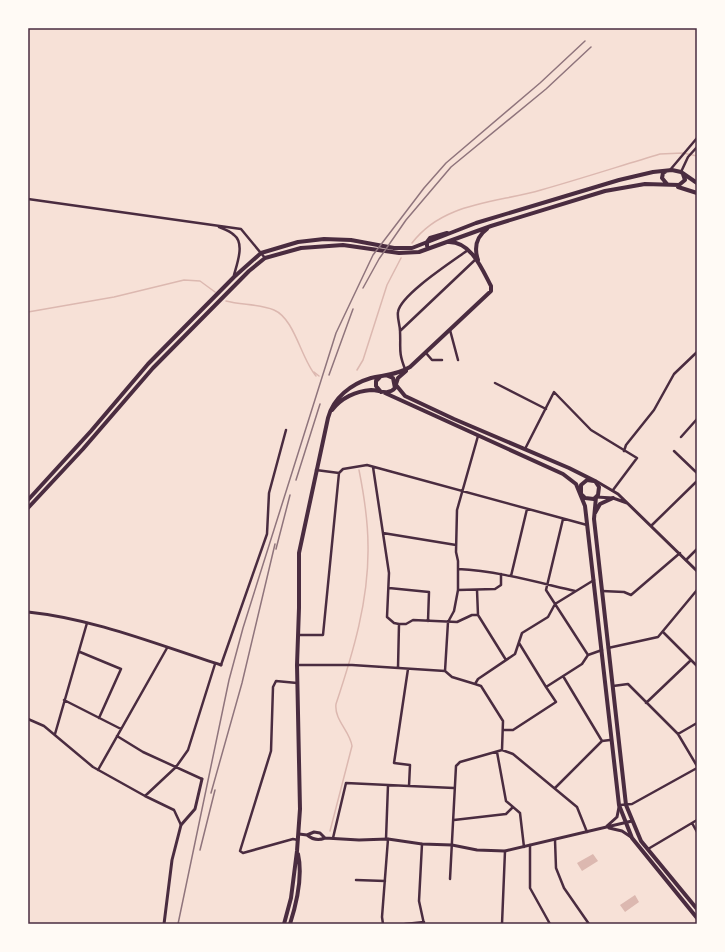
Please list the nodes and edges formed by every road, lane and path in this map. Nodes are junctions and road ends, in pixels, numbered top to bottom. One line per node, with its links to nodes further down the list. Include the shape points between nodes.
1 (697, 138): 3 (street)
2 (697, 148): 4 (street, via 685,162)
3 (669, 170): 4 (main road); 6 (main road, via 663,173 662,178); 13 (main road, via 619,180 476,223)
4 (681, 172): 5 (main road); 7 (main road, via 685,178 684,182)
5 (697, 183)
6 (668, 185): 7 (main road); 11 (main road, via 622,187)
7 (676, 186): 8 (main road)
8 (697, 193)
9 (28, 199): 10 (street)
10 (217, 226): 16 (street, via 241,229); 20 (street, via 235,235 238,243 239,254)
11 (491, 226): 12 (main road); 19 (main road, via 477,240)
12 (448, 242): 14 (main road); 15 (main road, via 459,243)
13 (426, 244): 14 (main road); 16 (main road, via 412,248 394,248 350,240 324,239 298,242)
14 (432, 248): 17 (main road, via 407,253 361,247 301,248)
15 (468, 250): 18 (main road); 22 (street, via 409,296 398,312)
16 (261, 253): 17 (street); 20 (main road)
17 (265, 258): 56 (main road, via 153,368)
18 (476, 259): 19 (main road); 22 (street)
19 (480, 266): 21 (main road, via 491,286 491,291)
20 (234, 277): 54 (main road, via 148,364)
21 (450, 330): 23 (main road); 26 (street)
22 (400, 331): 28 (street, via 399,355)
23 (426, 352): 25 (street, via 432,360); 27 (main road)
24 (697, 352): 40 (street, via 674,374 654,410)
25 (442, 360)
26 (458, 360)
27 (412, 365): 28 (main road); 31 (main road, via 398,378)
28 (405, 369): 29 (main road)
29 (384, 376): 31 (main road, via 392,377); 32 (main road, via 376,382 378,389); 34 (main road, via 367,380 349,390 335,403)
30 (495, 383): 33 (street)
31 (396, 385): 32 (main road, via 392,391); 39 (main road, via 404,396)
32 (383, 392): 34 (main road, via 365,391 349,396 336,406); 37 (main road)
33 (546, 409): 39 (street); 40 (street, via 554,392 591,430)
34 (328, 418): 43 (main road)
35 (697, 419): 38 (street)
36 (286, 430): 98 (street, via 269,493 267,534)
37 (478, 436): 50 (street); 51 (main road, via 564,474 573,481)
38 (681, 436)
39 (524, 449): 46 (main road)
40 (624, 451): 49 (street, via 637,458)
41 (674, 451): 45 (street)
42 (373, 467): 44 (street, via 359,466 343,469); 50 (street); 62 (street)
43 (316, 470): 44 (street); 87 (main road, via 298,553)
44 (339, 473): 87 (street, via 323,635)
45 (697, 473)
46 (594, 481): 49 (street); 51 (main road, via 587,480 583,483 580,487); 52 (main road, via 600,489)
47 (697, 481): 48 (street)
48 (696, 485): 61 (street)
49 (613, 490): 55 (street)
50 (461, 491): 57 (street); 63 (street, via 457,510)
51 (581, 494): 52 (main road, via 588,499); 60 (main road, via 585,502)
52 (596, 497): 53 (street); 59 (main road)
53 (613, 498): 55 (street); 59 (main road, via 598,506)
54 (28, 500)
55 (630, 505): 61 (street)
56 (28, 508)
57 (527, 509): 58 (street); 70 (street)
58 (563, 519): 60 (street); 72 (street)
59 (594, 519): 78 (main road)
60 (588, 525): 71 (main road)
61 (652, 525): 65 (street)
62 (383, 533): 63 (street); 73 (street)
63 (456, 545): 67 (street)
64 (697, 549): 66 (street)
65 (680, 553): 66 (street); 78 (street, via 632,595)
66 (686, 560): 68 (street)
67 (458, 569): 69 (street); 74 (street)
68 (697, 571)
69 (501, 574): 70 (street); 75 (street, via 501,585 495,589)
70 (511, 576): 72 (street)
71 (594, 580): 77 (street); 91 (main road)
72 (547, 585): 77 (street); 79 (street, via 546,590)
73 (389, 588): 82 (street, via 429,592); 85 (street, via 387,617)
74 (458, 590): 75 (street); 83 (street, via 454,611)
75 (477, 590): 81 (street)
76 (697, 590): 86 (street)
77 (575, 591): 79 (street)
78 (602, 591): 90 (main road)
79 (555, 604): 88 (street, via 548,617 522,633); 93 (street)
80 (28, 612): 84 (street)
81 (478, 615): 83 (street, via 457,622); 94 (street)
82 (428, 621): 83 (street); 85 (street, via 413,620)
83 (448, 622): 102 (street)
84 (86, 623): 89 (street); 92 (street)
85 (399, 624): 100 (street)
86 (663, 632): 90 (street, via 658,637); 95 (street)
87 (298, 635): 99 (main road)
88 (519, 643): 94 (street, via 515,654); 107 (street)
89 (167, 648): 96 (street); 113 (street)
90 (608, 648): 106 (main road)
91 (602, 650): 93 (street); 119 (main road)
92 (80, 652): 108 (street); 110 (street, via 121,669)
93 (588, 655): 103 (street, via 582,664)
94 (506, 660): 105 (street, via 478,679)
95 (690, 661): 97 (street); 109 (street)
96 (215, 664): 98 (street); 122 (street, via 194,735 188,750)
97 (696, 664)
98 (221, 665)
99 (296, 665): 100 (street); 104 (main road)
100 (398, 668): 101 (street)
101 (408, 669): 102 (street); 127 (street, via 394,764 410,765)
102 (445, 671): 105 (street, via 452,677)
103 (563, 676): 107 (street); 118 (street)
104 (297, 683): 143 (main road, via 300,809); 149 (street, via 276,681 272,687 271,751 240,851 244,853 293,839)
105 (475, 684): 114 (street, via 481,686 503,721)
106 (612, 686): 109 (street, via 628,684); 132 (main road)
107 (546, 687): 114 (street, via 556,702 513,730)
108 (64, 700): 110 (street); 115 (street)
109 (646, 702): 116 (street)
110 (99, 718): 113 (street)
111 (28, 719): 115 (street)
112 (697, 723): 116 (street)
113 (121, 730): 117 (street)
114 (503, 730): 120 (street)
115 (55, 734): 124 (street)
116 (678, 734): 123 (street)
117 (117, 736): 122 (street, via 143,752); 124 (street)
118 (602, 740): 119 (street); 129 (street)
119 (610, 740): 131 (main road)
120 (502, 750): 121 (street); 129 (street, via 513,754)
121 (497, 752): 128 (street, via 460,762 456,766); 133 (street, via 506,801)
122 (176, 767): 125 (street); 130 (street)
123 (697, 767): 132 (street)
124 (98, 770): 130 (street)
125 (202, 780): 139 (street, via 195,809)
126 (388, 785): 127 (street); 146 (street, via 346,783); 148 (street)
127 (409, 786): 128 (street)
128 (454, 788): 134 (street)
129 (554, 788): 141 (street, via 577,807)
130 (145, 796): 139 (street, via 174,810)
131 (619, 805): 132 (street); 137 (main road); 140 (street, via 616,819)
132 (626, 805): 136 (main road)
133 (513, 807): 134 (street, via 506,814); 154 (street, via 520,813)
134 (454, 820): 152 (street)
135 (697, 820): 138 (street)
136 (632, 821): 137 (street); 155 (main road)
137 (625, 823): 140 (street); 147 (main road)
138 (692, 823): 142 (street); 155 (street)
139 (181, 825): 164 (street, via 172,860)
140 (602, 829): 141 (street); 147 (street, via 620,830)
141 (587, 832): 150 (street)
142 (697, 832)
143 (298, 834): 144 (street); 149 (main road)
144 (308, 835): 145 (street, via 312,839); 145 (street, via 320,833)
145 (325, 838): 146 (street)
146 (333, 838): 148 (street)
147 (632, 838): 162 (main road)
148 (387, 839): 151 (street); 160 (street)
149 (298, 840): 156 (main road)
150 (555, 840): 153 (street); 171 (street, via 556,868 564,888)
151 (422, 844): 152 (street); 163 (street, via 419,901)
152 (452, 844): 157 (street, via 477,850); 158 (street)
153 (530, 845): 154 (street); 170 (street, via 530,888)
154 (524, 847): 157 (street)
155 (648, 850): 161 (main road)
156 (297, 851): 165 (main road, via 291,898); 166 (main road, via 297,898)
157 (505, 851): 169 (street)
158 (450, 879)
159 (356, 880): 160 (street)
160 (385, 882): 167 (street)
161 (697, 909)
162 (697, 918)
163 (424, 923): 168 (street)
164 (164, 924)
165 (284, 924)
166 (290, 924)
167 (383, 924)
168 (405, 924)
169 (502, 924)
170 (550, 924)
171 (589, 924)

